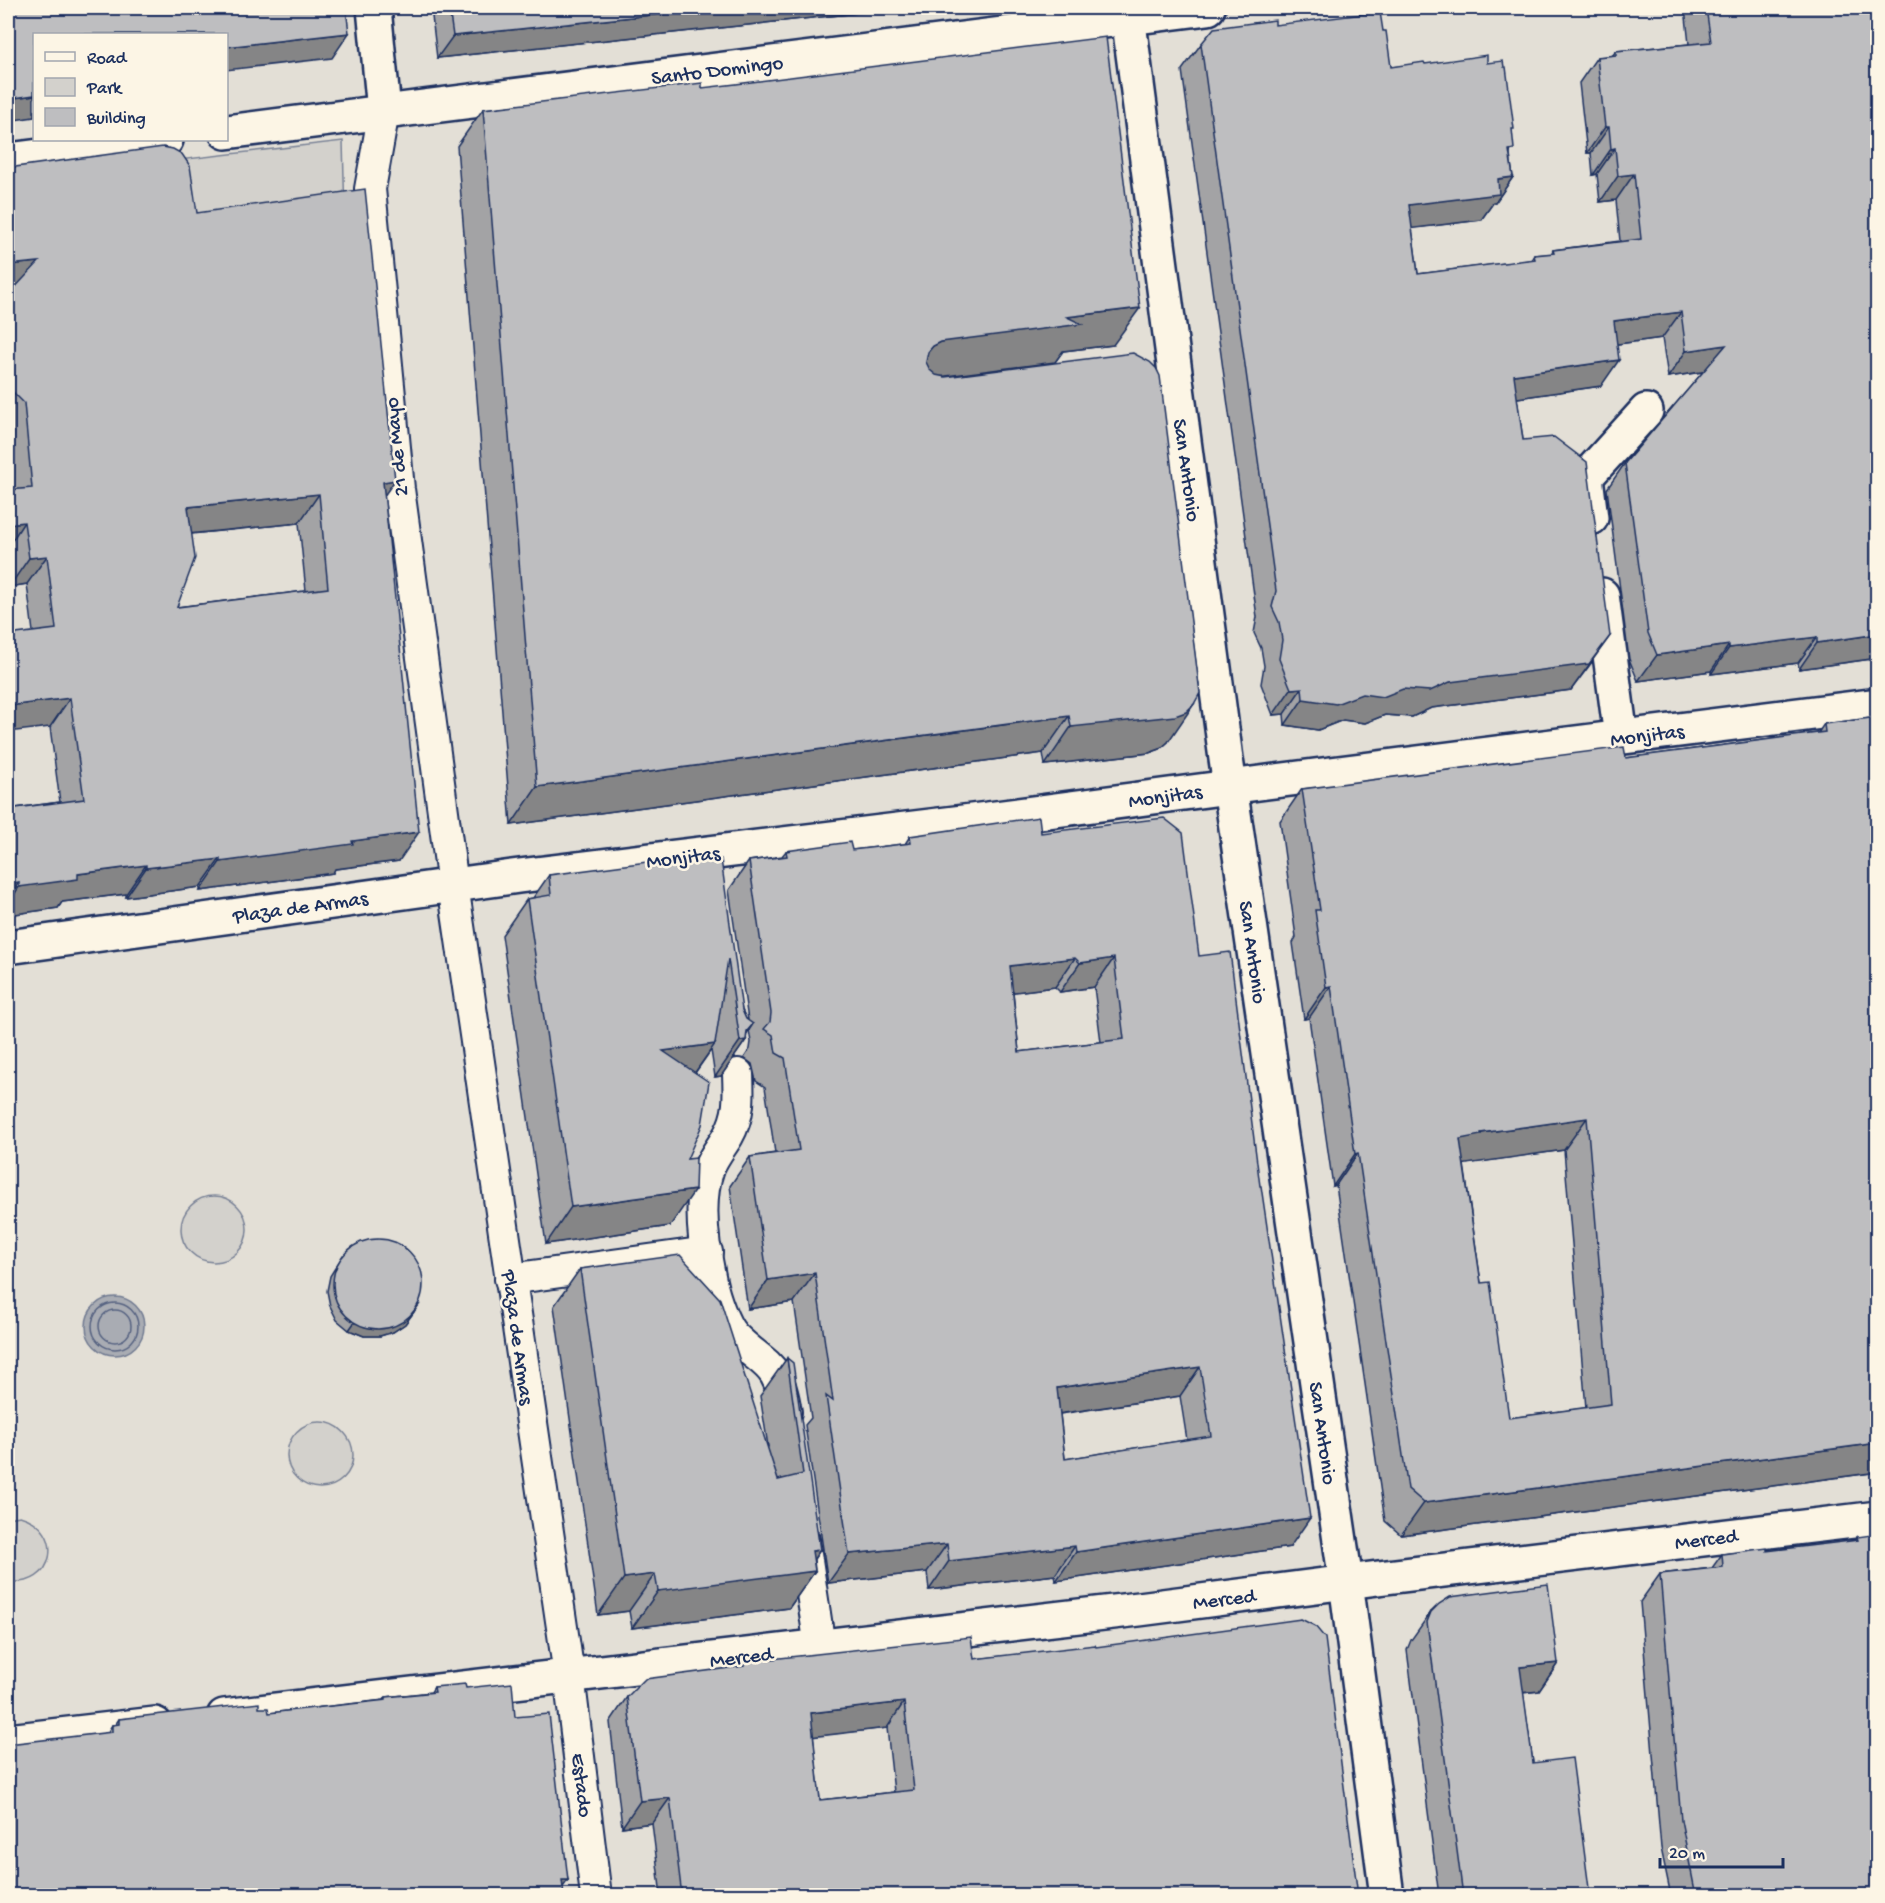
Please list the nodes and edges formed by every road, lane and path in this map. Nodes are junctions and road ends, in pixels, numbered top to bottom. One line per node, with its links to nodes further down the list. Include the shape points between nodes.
1 (374, 8): 4 (street, 21 de Mayo)
2 (1208, 8): 3 (street, Santo Domingo)
3 (1128, 13): 4 (street, Santo Domingo); 11 (street, San Antonio, via 1163,366)
4 (384, 111): 5 (street, Santo Domingo); 12 (street, 21 de Mayo, via 370,189 399,489)
5 (228, 132)
6 (158, 141): 7 (street)
7 (8, 160)
8 (1646, 411): 10 (street, via 1586,477)
9 (1878, 705): 10 (street, Monjitas)
10 (1621, 737): 11 (street, Monjitas)
11 (1230, 787): 12 (street, Monjitas, via 988,819 709,868); 20 (street, San Antonio)
12 (453, 885): 13 (street, Plaza de Armas); 16 (street, Plaza de Armas)
13 (8, 947)
14 (738, 1074): 15 (street, via 740,1104 704,1186)
15 (707, 1252): 16 (street); 17 (street, via 711,1282 732,1335 774,1370 783,1391)
16 (510, 1279): 22 (street, Plaza de Armas)
17 (789, 1437)
18 (800, 1517): 21 (street)
19 (1878, 1518): 20 (street, Merced)
20 (1346, 1582): 21 (street, Merced); 25 (street, San Antonio)
21 (820, 1647): 22 (street, Merced)
22 (569, 1675): 23 (street); 24 (street, Estado)
23 (8, 1741)
24 (596, 1896)
25 (1387, 1896)

